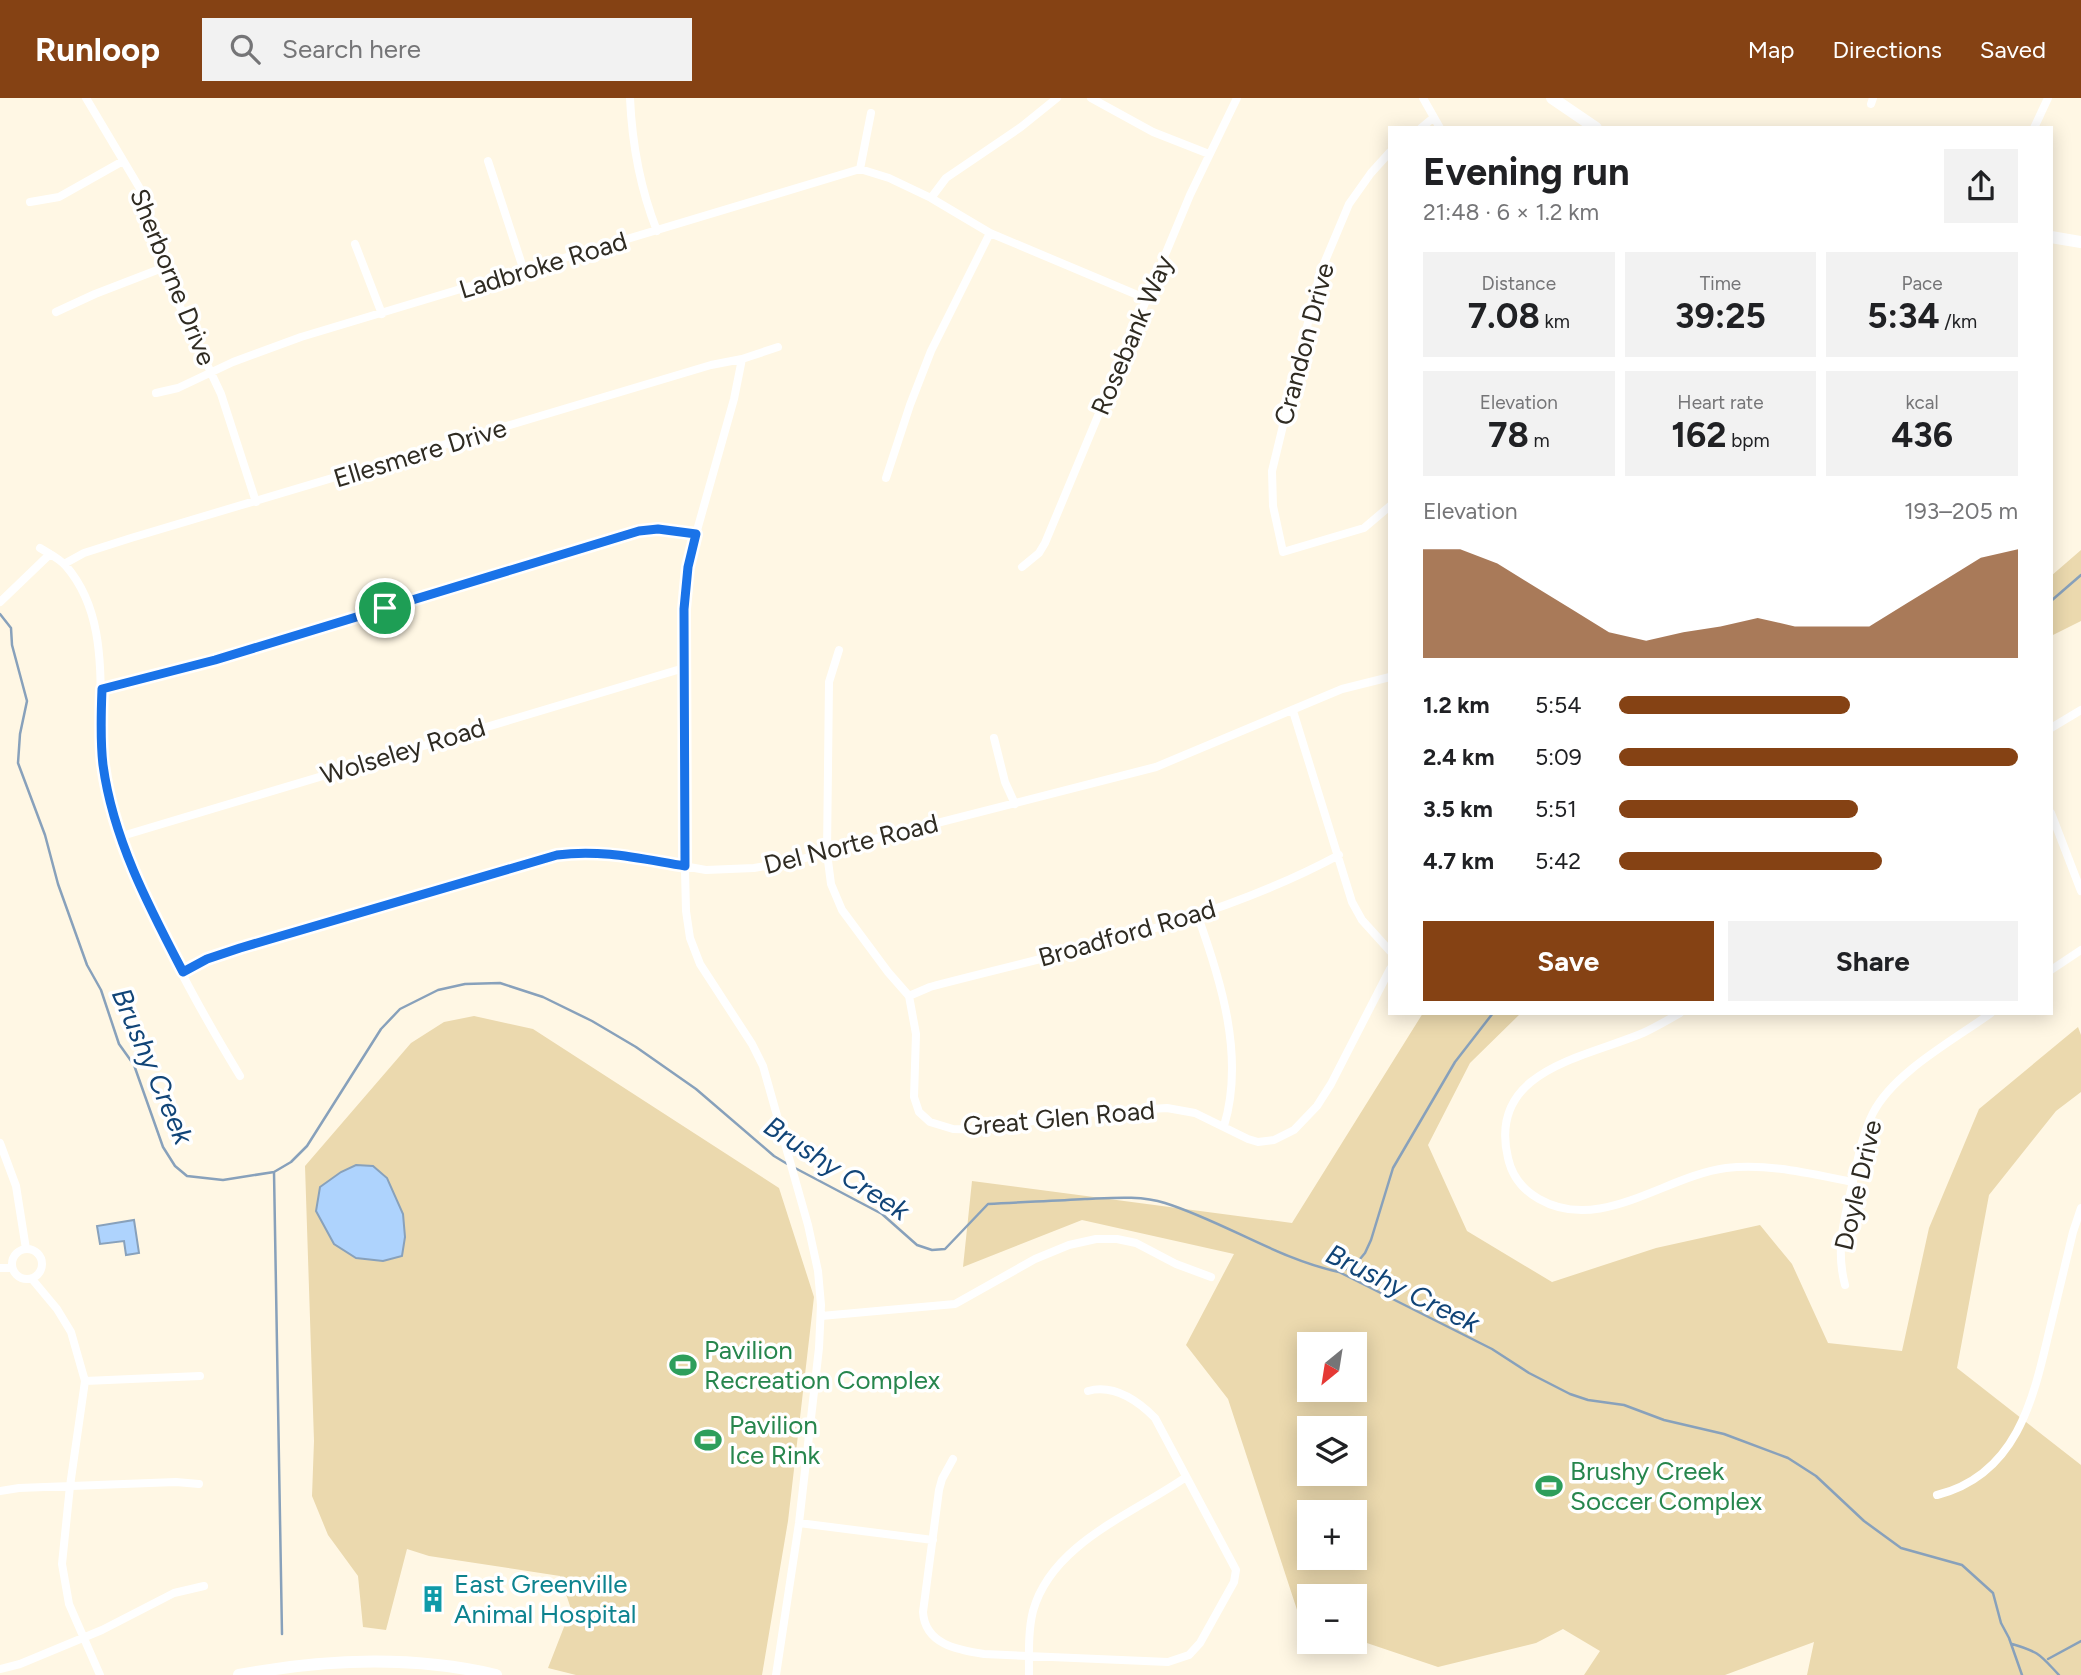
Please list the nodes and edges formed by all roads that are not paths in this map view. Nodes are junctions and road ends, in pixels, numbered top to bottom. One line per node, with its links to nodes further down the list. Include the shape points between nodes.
1 (86, 98): 17 (street, Sherborne Drive)
2 (630, 98): 22 (street, via 638,165)
3 (1057, 98): 20 (street, via 946,178)
4 (1091, 98): 15 (street, via 1153,132)
5 (1237, 98): 15 (street, Rosebank Way)
6 (1423, 98): 10 (street)
7 (1552, 98): 13 (main road)
8 (2048, 98): 14 (street)
9 (871, 113): 19 (street)
10 (1433, 118): 11 (street); 12 (street)
11 (1423, 126)
12 (1439, 126)
13 (1593, 126)
14 (2035, 126)
15 (1209, 154): 29 (street, Rosebank Way)
16 (1388, 154): 38 (street, Crandon Drive, via 1349,204 1321,273 1272,471 1273,506 1283,552 1364,528)
17 (123, 161): 21 (street, via 59,197); 27 (street, Sherborne Drive, via 146,204)
18 (488, 161): 28 (street)
19 (860, 169): 20 (street); 22 (street, Ladbroke Road)
20 (931, 198): 23 (street)
21 (30, 202)
22 (657, 230): 28 (street, Ladbroke Road)
23 (990, 233): 29 (street); 36 (street, via 931,351)
24 (2053, 237): 25 (main road)
25 (2081, 243)
26 (355, 244): 31 (street)
27 (165, 267): 30 (street); 34 (street, Sherborne Drive)
28 (524, 271): 31 (street, Ladbroke Road)
29 (1147, 299): 43 (street, Rosebank Way, via 1045,543)
30 (56, 312)
31 (382, 314): 34 (street, Ladbroke Road, via 273,346)
32 (778, 346): 33 (street, Ellesmere Drive)
33 (742, 359): 37 (street, Ellesmere Drive); 39 (street)
34 (211, 373): 35 (street, Ladbroke Road); 37 (street, Sherborne Drive)
35 (156, 393)
36 (886, 478)
37 (256, 502): 42 (street, Ellesmere Drive, via 84,553)
38 (1388, 508)
39 (696, 534): 46 (street, via 685,585); 48 (street, via 639,531 215,660)
40 (40, 548): 41 (street)
41 (50, 554): 42 (street); 44 (street)
42 (64, 564): 48 (street, via 90,611)
43 (1022, 567)
44 (3, 599)
45 (839, 650): 56 (street, via 829,682)
46 (684, 668): 55 (street, Wolseley Road); 58 (street)
47 (1388, 678): 50 (street, Del Norte Road, via 1342,689)
48 (102, 689): 55 (street, via 103,766)
49 (2081, 710): 51 (street)
50 (1293, 711): 53 (street, Del Norte Road, via 1156,767); 57 (street)
51 (2053, 727)
52 (994, 738): 53 (street)
53 (1015, 804): 56 (street, Del Norte Road)
54 (2053, 818): 59 (street)
55 (122, 836): 64 (street, via 150,910)
56 (827, 853): 58 (street, Del Norte Road, via 754,868); 66 (street, via 831,884 842,910)
57 (1339, 855): 60 (street, Broadford Road); 61 (street, via 1357,914)
58 (685, 866): 64 (street, Del Norte Road, via 604,852 557,855 240,948); 80 (street, via 687,927 694,951 763,1066 817,1264)
59 (2081, 891)
60 (1197, 914): 66 (street, Broadford Road, via 930,986); 70 (street, via 1229,1027 1233,1087)
61 (1388, 949)
62 (2081, 950): 63 (street)
63 (2053, 969)
64 (183, 972): 69 (street)
65 (1388, 973): 70 (street, Great Glen Road, via 1331,1084 1304,1122 1267,1142 1248,1139)
66 (909, 996): 70 (street, Great Glen Road, via 916,1034 914,1097 919,1112 930,1122 953,1129 986,1130 1070,1114 1167,1108 1195,1113)
67 (1676, 1015): 72 (street, via 1643,1033 1550,1068 1522,1089 1510,1109 1505,1145 1513,1174 1527,1191 1557,1208 1587,1210 1621,1203 1697,1174 1730,1168 1775,1167)
68 (1988, 1015): 72 (street, Doyle Drive, via 1884,1095 1868,1124)
69 (240, 1076)
70 (1224, 1126)
71 (0, 1143): 74 (street, via 16,1186)
72 (1853, 1182): 79 (street, Doyle Drive, via 1839,1257)
73 (2081, 1208): 89 (street, via 2038,1377 2019,1430 1985,1471 1959,1488)
74 (26, 1249): 76 (street, via 15,1256); 78 (street, via 39,1255 43,1264)
75 (0, 1268): 76 (street)
76 (12, 1268): 78 (street, via 18,1276)
77 (1211, 1277): 80 (street, via 1136,1243 1096,1239 1035,1259 955,1304)
78 (32, 1279): 82 (street, via 71,1332)
79 (1845, 1285)
80 (821, 1317): 90 (street)
81 (200, 1376): 82 (street)
82 (85, 1381): 87 (street)
83 (1088, 1391): 85 (street, via 1119,1392 1146,1409 1161,1427)
84 (953, 1459): 91 (street, via 942,1479)
85 (1186, 1477): 94 (street, via 1084,1542 1059,1564 1034,1610); 94 (street, via 1236,1574 1196,1649 1173,1662)
86 (199, 1484): 87 (street)
87 (70, 1486): 88 (street); 93 (street, via 63,1573 69,1604)
88 (0, 1491)
89 (1937, 1495)
90 (799, 1523): 91 (street); 100 (street)
91 (933, 1540): 94 (street, via 923,1612 930,1633 967,1652)
92 (204, 1586): 93 (street, via 174,1593)
93 (83, 1637): 95 (street); 97 (street)
94 (1029, 1656): 101 (street)
95 (0, 1669)
96 (463, 1672): 98 (main road, via 367,1661); 99 (main road)
97 (100, 1675)
98 (239, 1675)
99 (496, 1675)
100 (776, 1675)
101 (1029, 1675)

